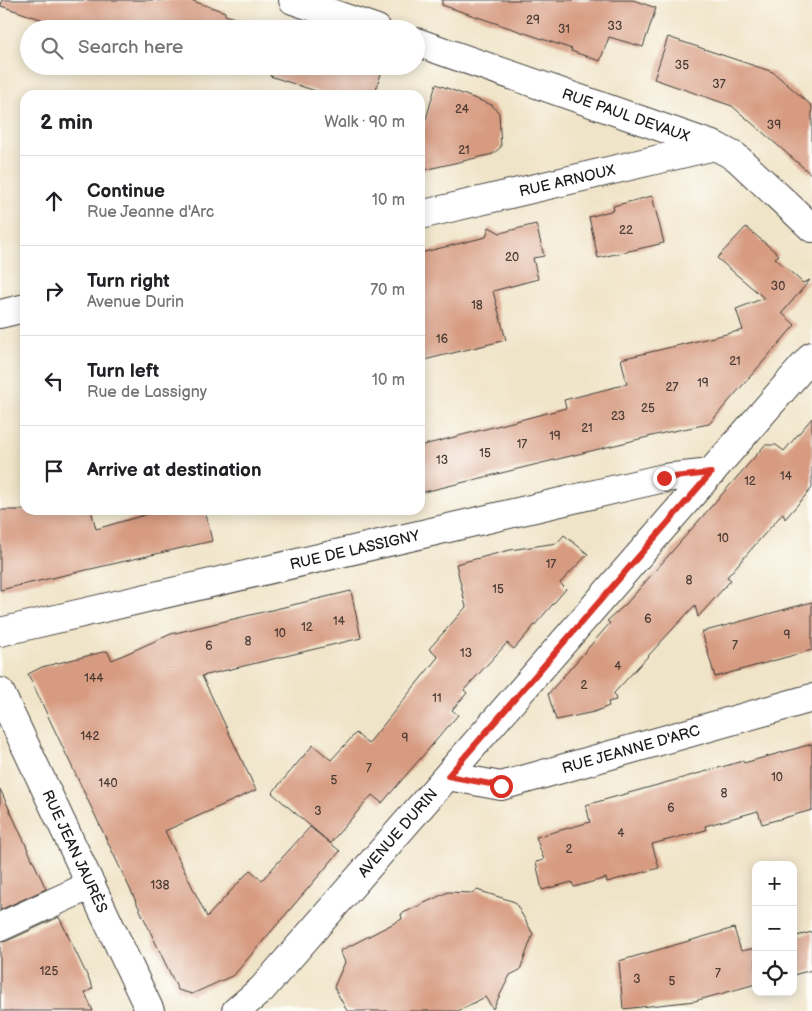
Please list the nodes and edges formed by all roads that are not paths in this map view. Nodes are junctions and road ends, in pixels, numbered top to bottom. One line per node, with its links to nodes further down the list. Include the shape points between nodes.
1 (294, 0): 2 (street)
2 (351, 20)
3 (425, 45): 4 (street, RUE PAUL DEVAUX)
4 (715, 146): 5 (street, RUE ARNOUX); 6 (street, RUE PAUL DEVAUX, via 736,158)
5 (425, 214)
6 (812, 228)
7 (20, 309): 8 (street)
8 (0, 314)
9 (812, 356): 10 (street, AVENUE DURIN)
10 (711, 473): 11 (street, RUE DE LASSIGNY, via 664,478); 14 (street, AVENUE DURIN)
11 (0, 632)
12 (0, 692): 15 (street, RUE JEAN JAURÈS)
13 (812, 698): 14 (street, RUE JEANNE D'ARC, via 501,786)
14 (448, 776): 18 (street, AVENUE DURIN, via 262,989)
15 (90, 885): 16 (street); 17 (street, RUE JEAN JAURÈS)
16 (0, 927)
17 (150, 1011)
18 (236, 1011)

